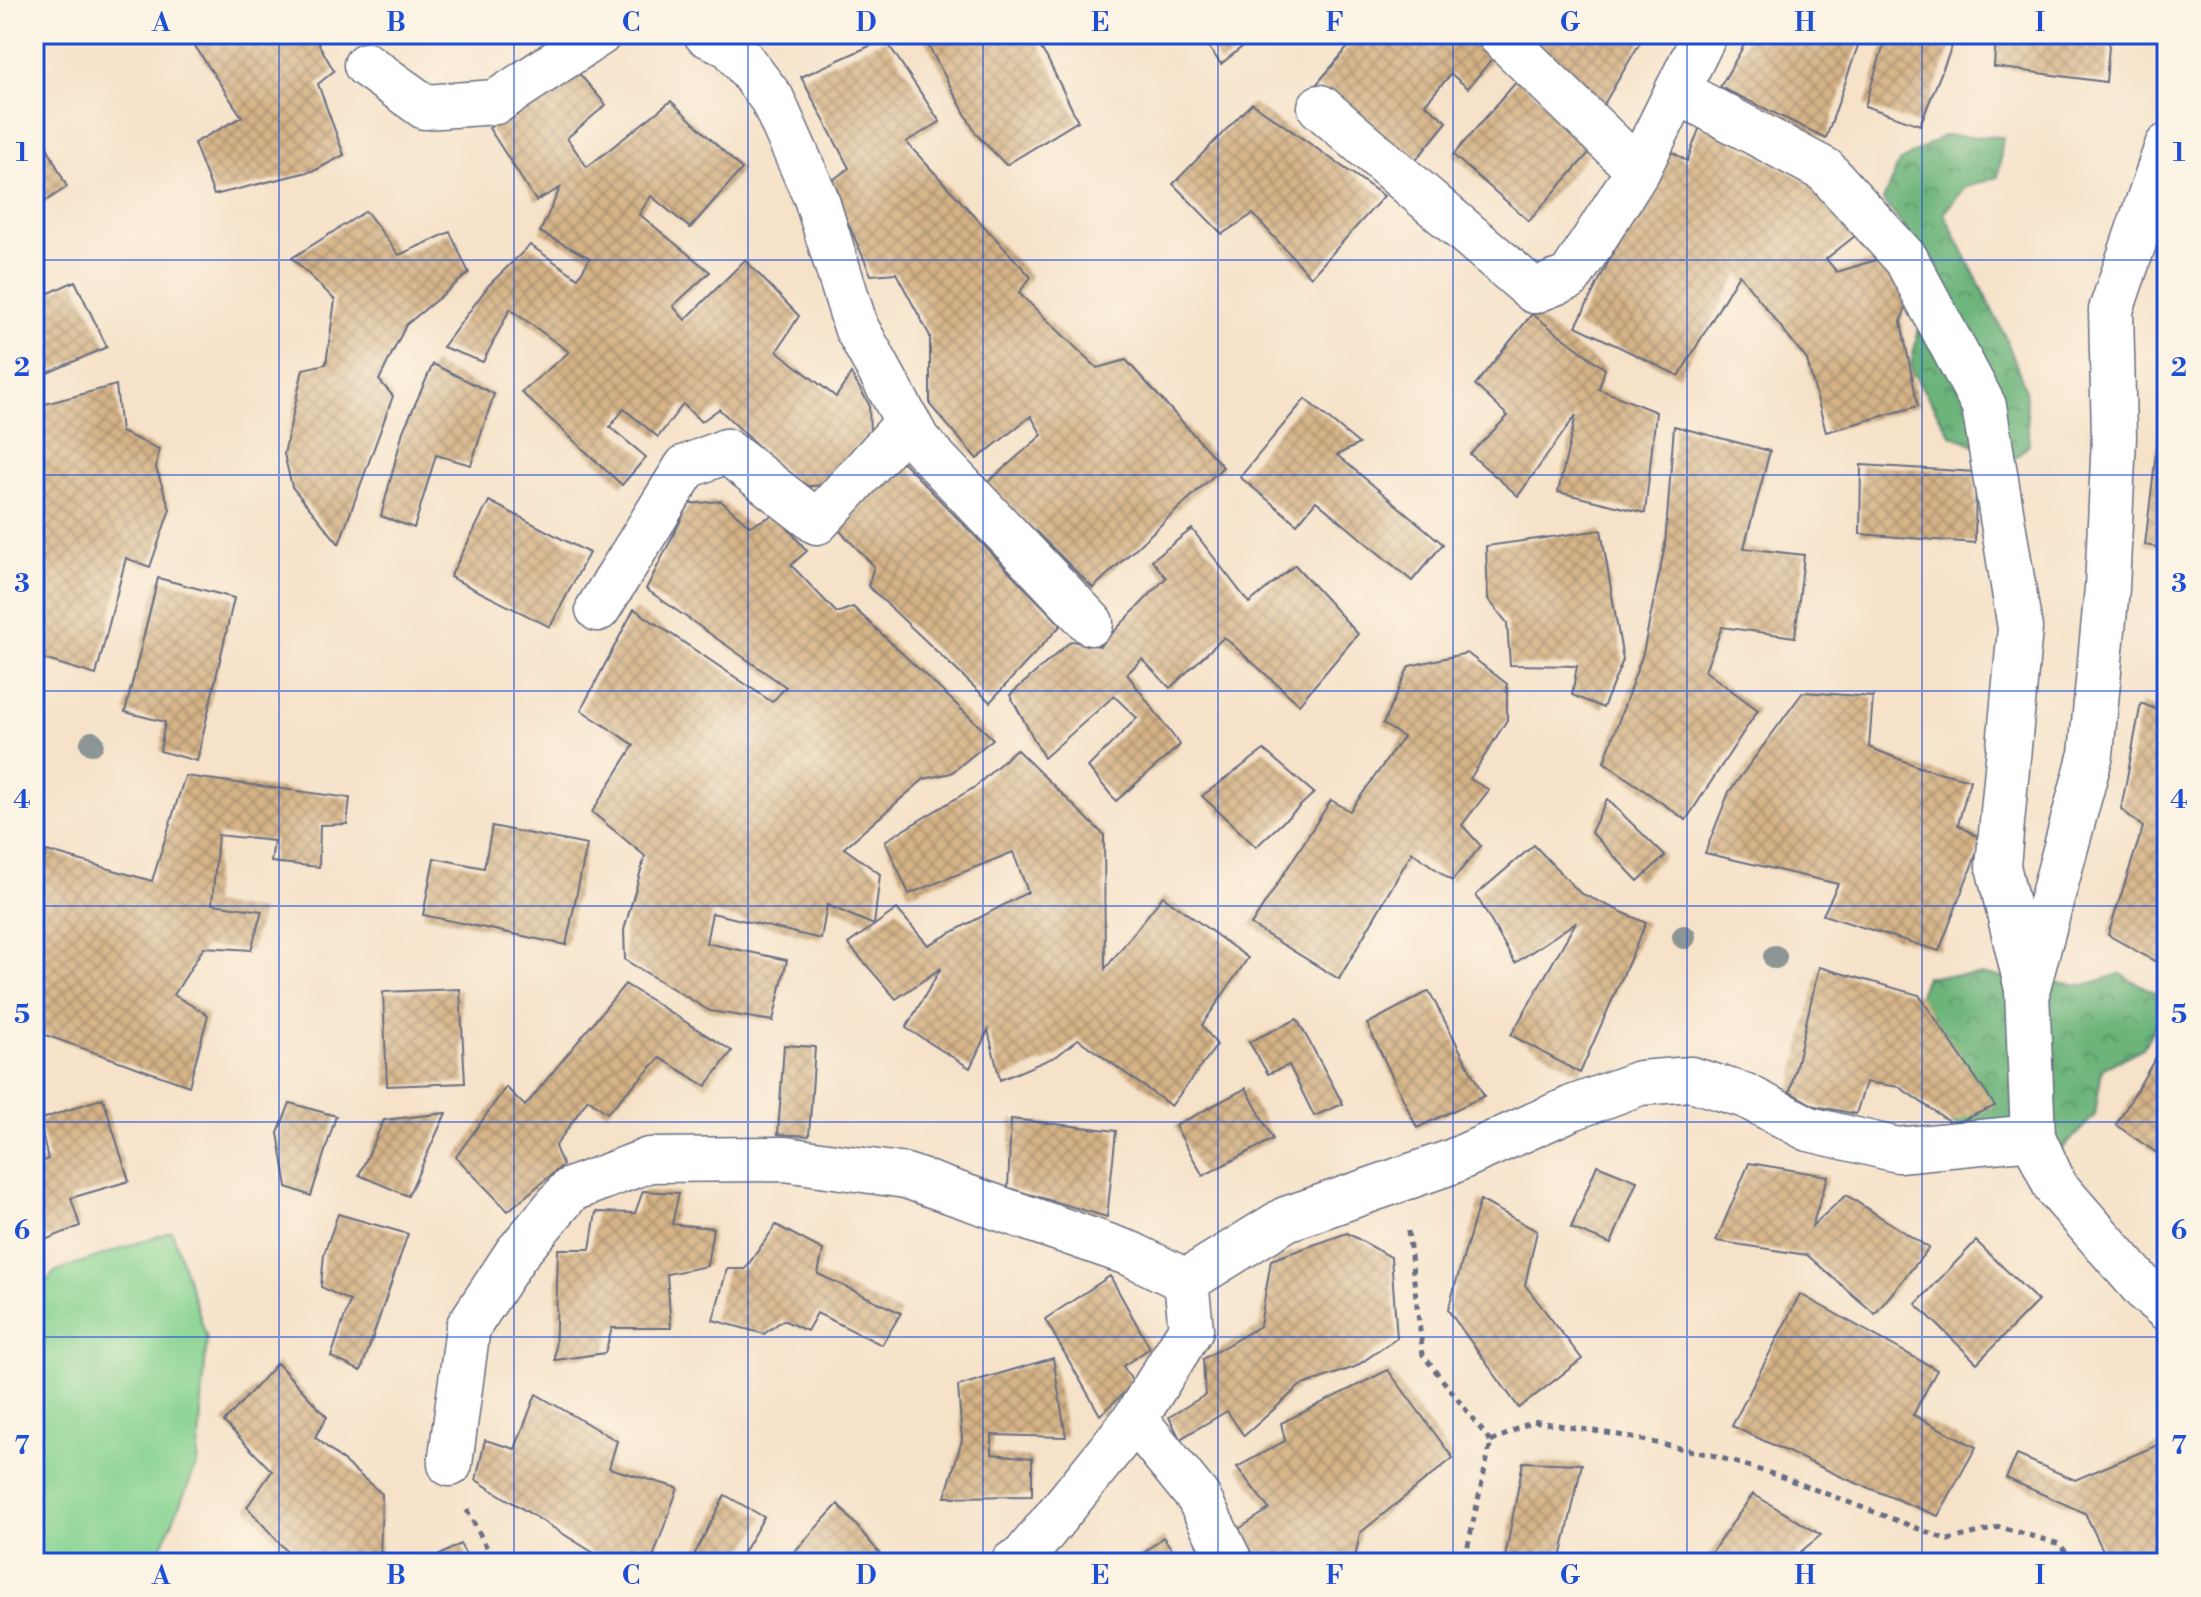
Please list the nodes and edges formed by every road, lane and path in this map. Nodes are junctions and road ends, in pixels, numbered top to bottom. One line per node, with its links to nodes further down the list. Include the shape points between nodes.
1 (599, 34): 5 (street, via 496,102 425,107)
2 (706, 34): 10 (street, via 732,47 772,99 816,198 856,327)
3 (1499, 34): 9 (street)
4 (1705, 34): 6 (street)
5 (366, 65)
6 (1677, 91): 9 (street); 13 (street, via 1825,170 1906,259 1984,406 2020,628 1998,866)
7 (1320, 107): 9 (street, via 1534,291 1570,277)
8 (2167, 146): 13 (street, via 2111,310 2114,437 2091,754)
9 (1638, 170)
10 (908, 422): 11 (street, via 817,522 726,451 686,467); 12 (street, via 918,441)
11 (598, 609)
12 (1091, 623)
13 (2027, 991): 14 (street)
14 (2033, 1137): 15 (street, via 1898,1150 1809,1129 1746,1096 1691,1079 1640,1083); 17 (street, via 2055,1186)
15 (1401, 1178): 16 (street, via 1286,1219); 19 (path, via 1423,1355)
16 (1186, 1281): 18 (street, via 1191,1329); 20 (street, via 1131,1254 906,1176 785,1159 649,1160 570,1190 516,1254 468,1327)
17 (2167, 1309)
18 (1135, 1419): 21 (street); 23 (street, via 1198,1497)
19 (1491, 1442): 24 (path); 25 (path, via 1533,1421 1619,1435 1782,1477 1948,1540 2000,1527 2015,1531 2060,1544)
20 (450, 1464): 22 (path, via 470,1519)
21 (1020, 1562)
22 (495, 1563)
23 (1231, 1563)
24 (1464, 1563)
25 (2073, 1563)

